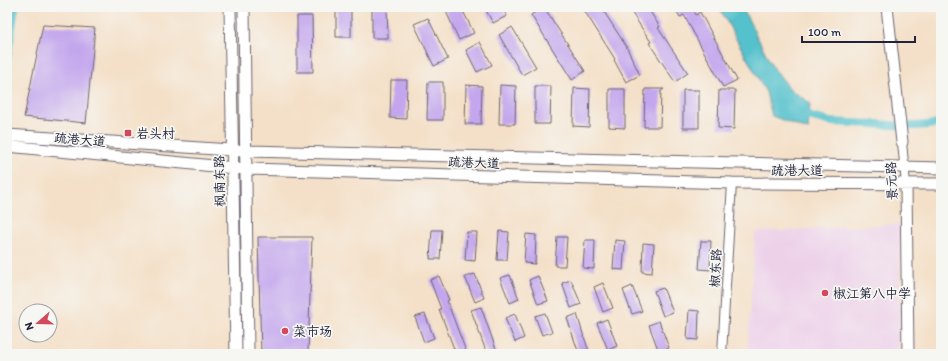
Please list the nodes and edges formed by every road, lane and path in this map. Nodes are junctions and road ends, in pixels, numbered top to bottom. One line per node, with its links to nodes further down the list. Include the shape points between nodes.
1 (230, 7): 7 (main road, 枫南东路)
2 (244, 7): 8 (main road)
3 (887, 7): 5 (main road, 景元路)
4 (7, 135): 7 (main road, 疏港大道)
5 (902, 142): 9 (street, 景元路)
6 (7, 146): 10 (main road, 疏港大道)
7 (232, 150): 8 (main road, 疏港大道); 10 (main road, 枫南东路)
8 (245, 151): 9 (main road, 疏港大道); 12 (main road)
9 (905, 167): 11 (main road, 疏港大道); 14 (street, 景元路)
10 (233, 168): 12 (main road, 疏港大道); 16 (main road, 枫南东路)
11 (941, 168)
12 (245, 169): 13 (main road, 疏港大道); 17 (main road)
13 (732, 183): 14 (main road, 疏港大道); 18 (street, 椒东路)
14 (906, 184): 15 (main road, 疏港大道); 19 (main road, 景元路)
15 (941, 184)
16 (236, 354)
17 (248, 354)
18 (722, 354)
19 (908, 354)

